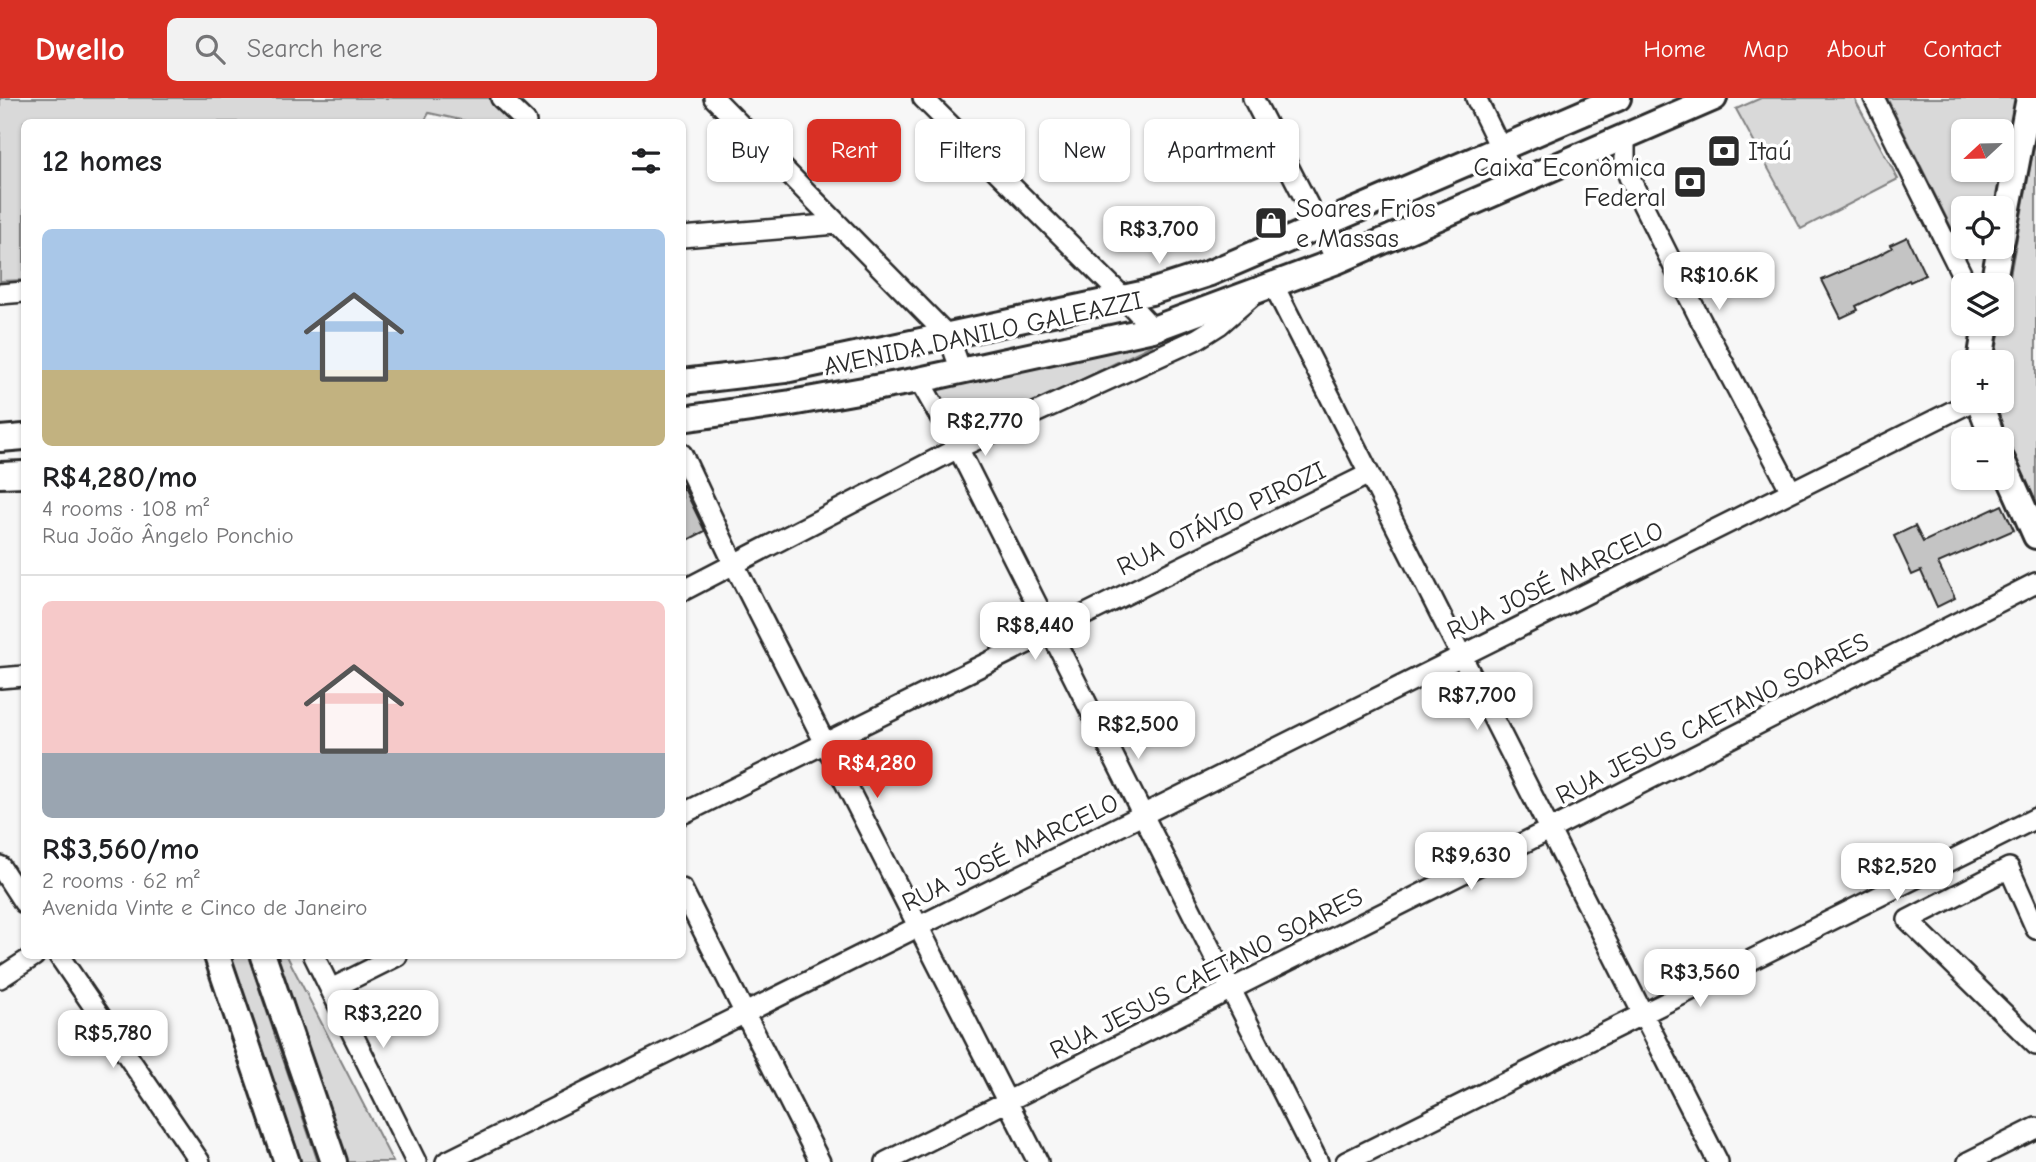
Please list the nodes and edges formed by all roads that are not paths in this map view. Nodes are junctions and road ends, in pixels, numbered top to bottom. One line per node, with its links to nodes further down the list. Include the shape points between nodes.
1 (501, 98): 10 (street)
2 (714, 98): 15 (street)
3 (1253, 98): 16 (street)
4 (1476, 98): 12 (street)
5 (1618, 98): 12 (main road, AVENIDA DANILO GALEAZZI)
6 (1714, 98): 11 (main road, AVENIDA DANILO GALEAZZI)
7 (1874, 98): 19 (street)
8 (2029, 98): 14 (main road)
9 (928, 100): 23 (street)
10 (523, 119)
11 (1625, 138): 13 (main road, AVENIDA DANILO GALEAZZI); 39 (street, via 1629,177)
12 (1501, 148): 13 (street); 16 (main road, AVENIDA DANILO GALEAZZI)
13 (1518, 184): 18 (main road, AVENIDA DANILO GALEAZZI)
14 (2010, 196)
15 (837, 223): 17 (street); 25 (street)
16 (1320, 227): 18 (street); 23 (main road, AVENIDA DANILO GALEAZZI, via 1210,273)
17 (686, 237)
18 (1337, 261): 20 (main road, AVENIDA DANILO GALEAZZI)
19 (1961, 273)
20 (1266, 286): 24 (main road, AVENIDA DANILO GALEAZZI); 33 (street, via 1197,339); 36 (street)
21 (21, 292): 22 (street)
22 (0, 294)
23 (1125, 299): 24 (street); 25 (main road, AVENIDA DANILO GALEAZZI)
24 (1153, 329): 26 (main road, AVENIDA DANILO GALEAZZI)
25 (949, 337): 26 (street); 28 (main road, AVENIDA DANILO GALEAZZI, via 785,370)
26 (961, 371): 27 (main road, AVENIDA DANILO GALEAZZI)
27 (919, 380): 30 (main road, AVENIDA DANILO GALEAZZI); 33 (street)
28 (686, 382)
29 (1951, 412): 39 (street, RUA JOSÉ MARCELO)
30 (686, 418)
31 (21, 437): 32 (main road)
32 (0, 439)
33 (958, 448): 41 (street); 44 (street)
34 (686, 462): 41 (street)
35 (21, 474): 37 (main road)
36 (1369, 474): 44 (street, RUA OTÁVIO PIROZI); 45 (street)
37 (0, 475)
38 (2014, 487): 40 (main road)
39 (1791, 491): 45 (street, RUA JOSÉ MARCELO)
40 (2036, 536)
41 (734, 564): 43 (street); 48 (street)
42 (2036, 583): 52 (street, RUA JESUS CAETANO SOARES)
43 (686, 589)
44 (1050, 632): 48 (street, RUA OTÁVIO PIROZI); 50 (street)
45 (1461, 656): 50 (street, RUA JOSÉ MARCELO); 52 (street)
46 (21, 676): 47 (street)
47 (0, 678)
48 (825, 744): 49 (street, RUA OTÁVIO PIROZI); 56 (street)
49 (686, 812)
50 (1143, 815): 56 (street, RUA JOSÉ MARCELO); 66 (street)
51 (2036, 818): 68 (street)
52 (1549, 830): 66 (street, RUA JESUS CAETANO SOARES); 68 (street)
53 (0, 866): 55 (street)
54 (686, 897): 67 (street)
55 (21, 898)
56 (918, 926): 67 (street, RUA JOSÉ MARCELO); 70 (street)
57 (2036, 929): 69 (street, via 2009,868 1908,920)
58 (29, 959): 64 (street)
59 (61, 959): 72 (street)
60 (218, 959): 73 (main road)
61 (264, 959): 74 (main road)
62 (316, 959): 65 (street)
63 (391, 959): 65 (street)
64 (0, 978)
65 (331, 989): 75 (street)
66 (1231, 990): 70 (street, RUA JESUS CAETANO SOARES); 80 (street)
67 (745, 1013): 76 (street, RUA JOSÉ MARCELO); 77 (street)
68 (1643, 1014): 81 (street); 82 (street)
69 (2036, 1045)
70 (1007, 1101): 78 (street, RUA JESUS CAETANO SOARES); 79 (street)
71 (2036, 1128): 83 (street)
72 (200, 1162)
73 (287, 1162)
74 (334, 1162)
75 (416, 1162)
76 (446, 1162)
77 (820, 1162)
78 (886, 1162)
79 (1038, 1162)
80 (1318, 1162)
81 (1346, 1162)
82 (1718, 1162)
83 (1968, 1162)

